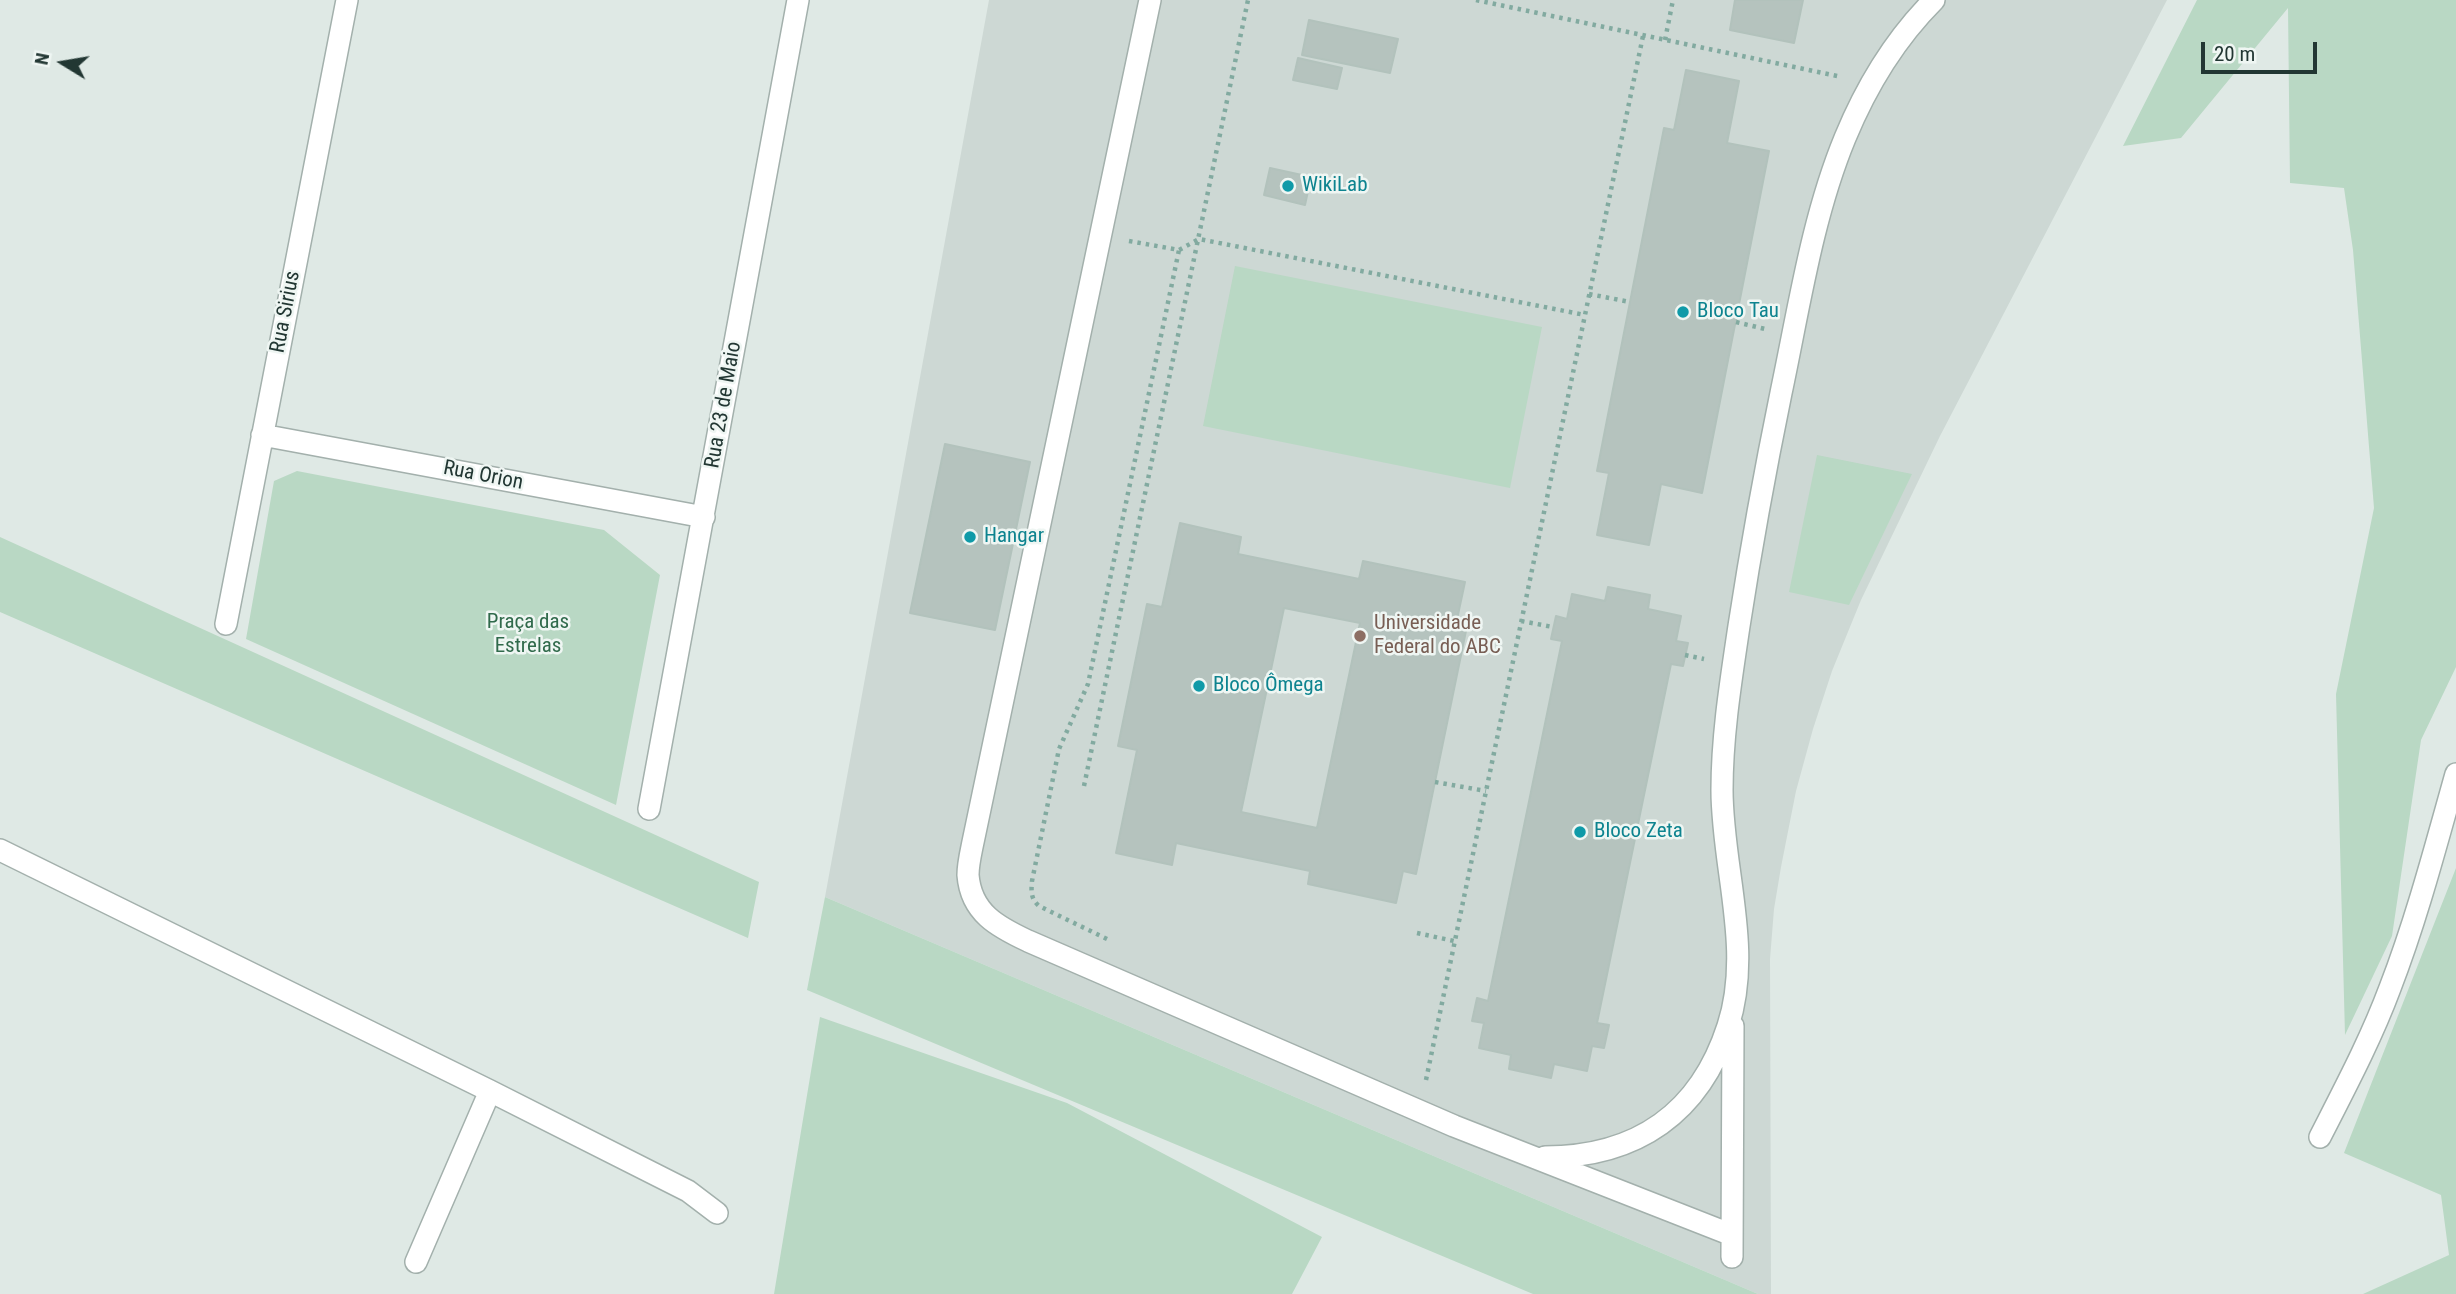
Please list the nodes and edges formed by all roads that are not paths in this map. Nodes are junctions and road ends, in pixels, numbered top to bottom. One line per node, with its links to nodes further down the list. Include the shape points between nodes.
1 (347, 0): 5 (street, Rua Sirius)
2 (798, 0): 6 (street, Rua 23 de Maio)
3 (1150, 0): 14 (street, via 973,842 968,873 971,890 998,927 1028,942)
4 (1934, 0): 11 (street, via 1903,34 1871,84 1833,168 1798,308 1754,525 1723,760 1724,831 1737,956)
5 (262, 435): 6 (street, Rua Orion); 7 (street, Rua Sirius)
6 (704, 517): 9 (street, Rua 23 de Maio)
7 (226, 624)
8 (2456, 774): 13 (street, via 2390,988)
9 (649, 809)
10 (0, 850): 12 (street)
11 (1733, 1006): 14 (street, via 1710,1068 1690,1097 1659,1125 1624,1145 1600,1152); 16 (street)
12 (490, 1090): 15 (street, via 688,1191); 18 (street)
13 (2320, 1136)
14 (1536, 1157): 16 (street)
15 (717, 1213)
16 (1732, 1235): 17 (street)
17 (1732, 1257)
18 (416, 1262)

